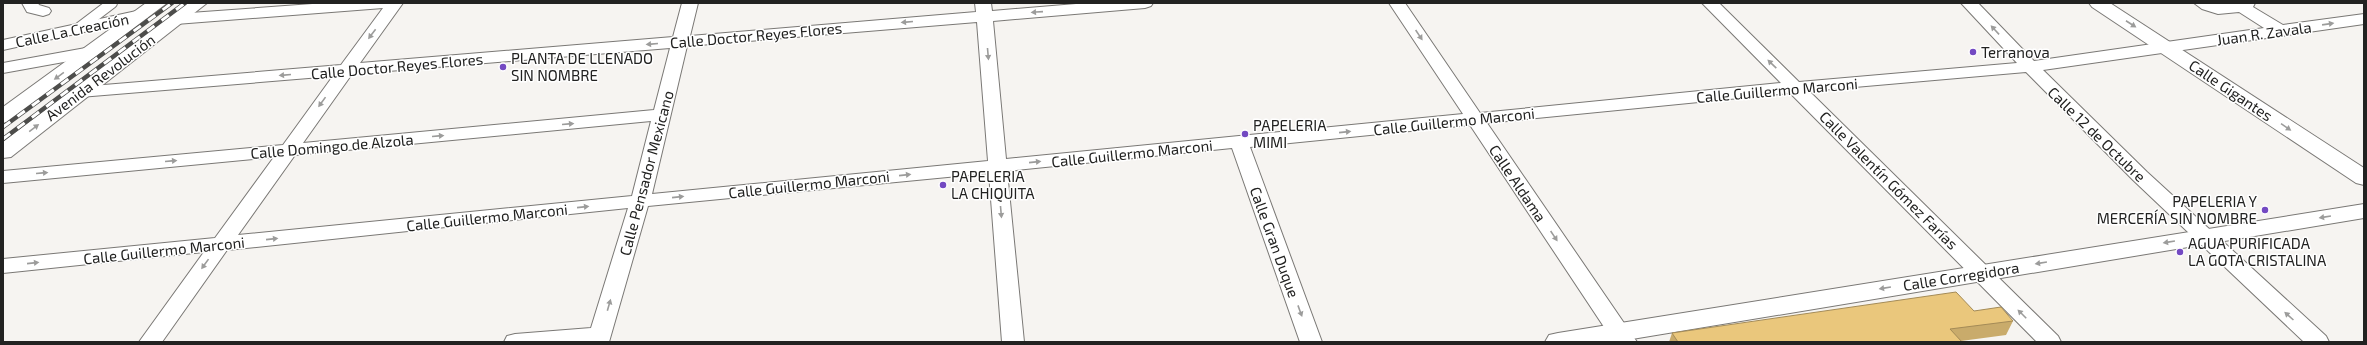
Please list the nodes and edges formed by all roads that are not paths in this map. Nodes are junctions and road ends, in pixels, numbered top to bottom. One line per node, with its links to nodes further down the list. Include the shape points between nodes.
1 (112, 3): 18 (lane)
2 (158, 3): 15 (main road, Avenida Revolución)
3 (198, 3): 16 (main road, Avenida Revolución)
4 (390, 3): 16 (street)
5 (395, 3): 26 (street, one-way to 26)
6 (690, 3): 20 (street, Calle Pensador Mexicano)
7 (1145, 3): 14 (street, Calle Doctor Reyes Flores, one-way to 14)
8 (1397, 3): 31 (street, Calle Aldama, one-way to 31)
9 (1710, 3): 27 (street, Calle Valentín Gómez Farías, one-way to 9)
10 (1969, 3): 24 (street, Calle 12 de Octubre, one-way to 10)
11 (2098, 3): 22 (main road, Calle Gigantes, one-way to 22)
12 (2202, 3): 13 (street, via 2215,10)
13 (2244, 5): 19 (street)
14 (984, 9): 20 (street, Calle Doctor Reyes Flores, one-way to 20); 35 (street, one-way to 35)
15 (141, 15): 18 (street, Calle La Creación); 23 (main road, Avenida Revolución)
16 (176, 19): 28 (main road, Avenida Revolución)
17 (2364, 19): 19 (street, Juan R. Zavala, one-way to 17)
18 (79, 28): 21 (street, Calle La Creación)
19 (2280, 30): 22 (street, Juan R. Zavala)
20 (681, 42): 26 (street, Calle Doctor Reyes Flores, one-way to 26); 29 (street, Calle Pensador Mexicano)
21 (3, 45)
22 (2164, 46): 24 (street, Calle Guillermo Marconi); 37 (main road, Calle Gigantes, one-way to 37)
23 (91, 52): 25 (street); 30 (main road, Avenida Revolución, one-way to 30)
24 (2029, 67): 27 (street, Calle Guillermo Marconi); 40 (street, Calle 12 de Octubre)
25 (3, 68)
26 (345, 70): 28 (street, Calle Doctor Reyes Flores, one-way to 28); 33 (street, one-way to 33)
27 (1796, 87): 31 (street, Calle Guillermo Marconi); 43 (street, Calle Valentín Gómez Farías)
28 (80, 92): 34 (main road, Avenida Revolución, one-way to 28)
29 (662, 115): 33 (street, Calle Domingo de Alzola, one-way to 29); 38 (street, Calle Pensador Mexicano)
30 (3, 117)
31 (1474, 119): 32 (street, Calle Guillermo Marconi, one-way to 31); 44 (street, Calle Aldama, one-way to 44)
32 (1239, 142): 35 (street, Calle Guillermo Marconi, one-way to 32); 49 (street, Calle Gran Duque, one-way to 49)
33 (288, 150): 36 (street, Calle Domingo de Alzola, one-way to 33); 41 (street)
34 (3, 152)
35 (997, 166): 38 (street, Calle Guillermo Marconi, one-way to 35); 48 (street, one-way to 48)
36 (3, 177)
37 (2364, 178)
38 (640, 201): 41 (street, Calle Guillermo Marconi, one-way to 38); 45 (street, Calle Pensador Mexicano, one-way to 38)
39 (2364, 211): 40 (main road, Calle Corregidora, one-way to 40)
40 (2203, 237): 43 (main road, Calle Corregidora, one-way to 43); 52 (street, Calle 12 de Octubre, one-way to 40)
41 (220, 245): 42 (street, Calle Guillermo Marconi, one-way to 41); 46 (street, one-way to 46)
42 (3, 266)
43 (1980, 273): 44 (main road, Calle Corregidora, one-way to 44); 51 (street, Calle Valentín Gómez Farías, one-way to 43)
44 (1623, 337): 50 (main road, Calle Corregidora)
45 (599, 338): 47 (street)
46 (150, 342)
47 (515, 342)
48 (1013, 342)
49 (1311, 342)
50 (1558, 342)
51 (2050, 342)
52 (2318, 342)

